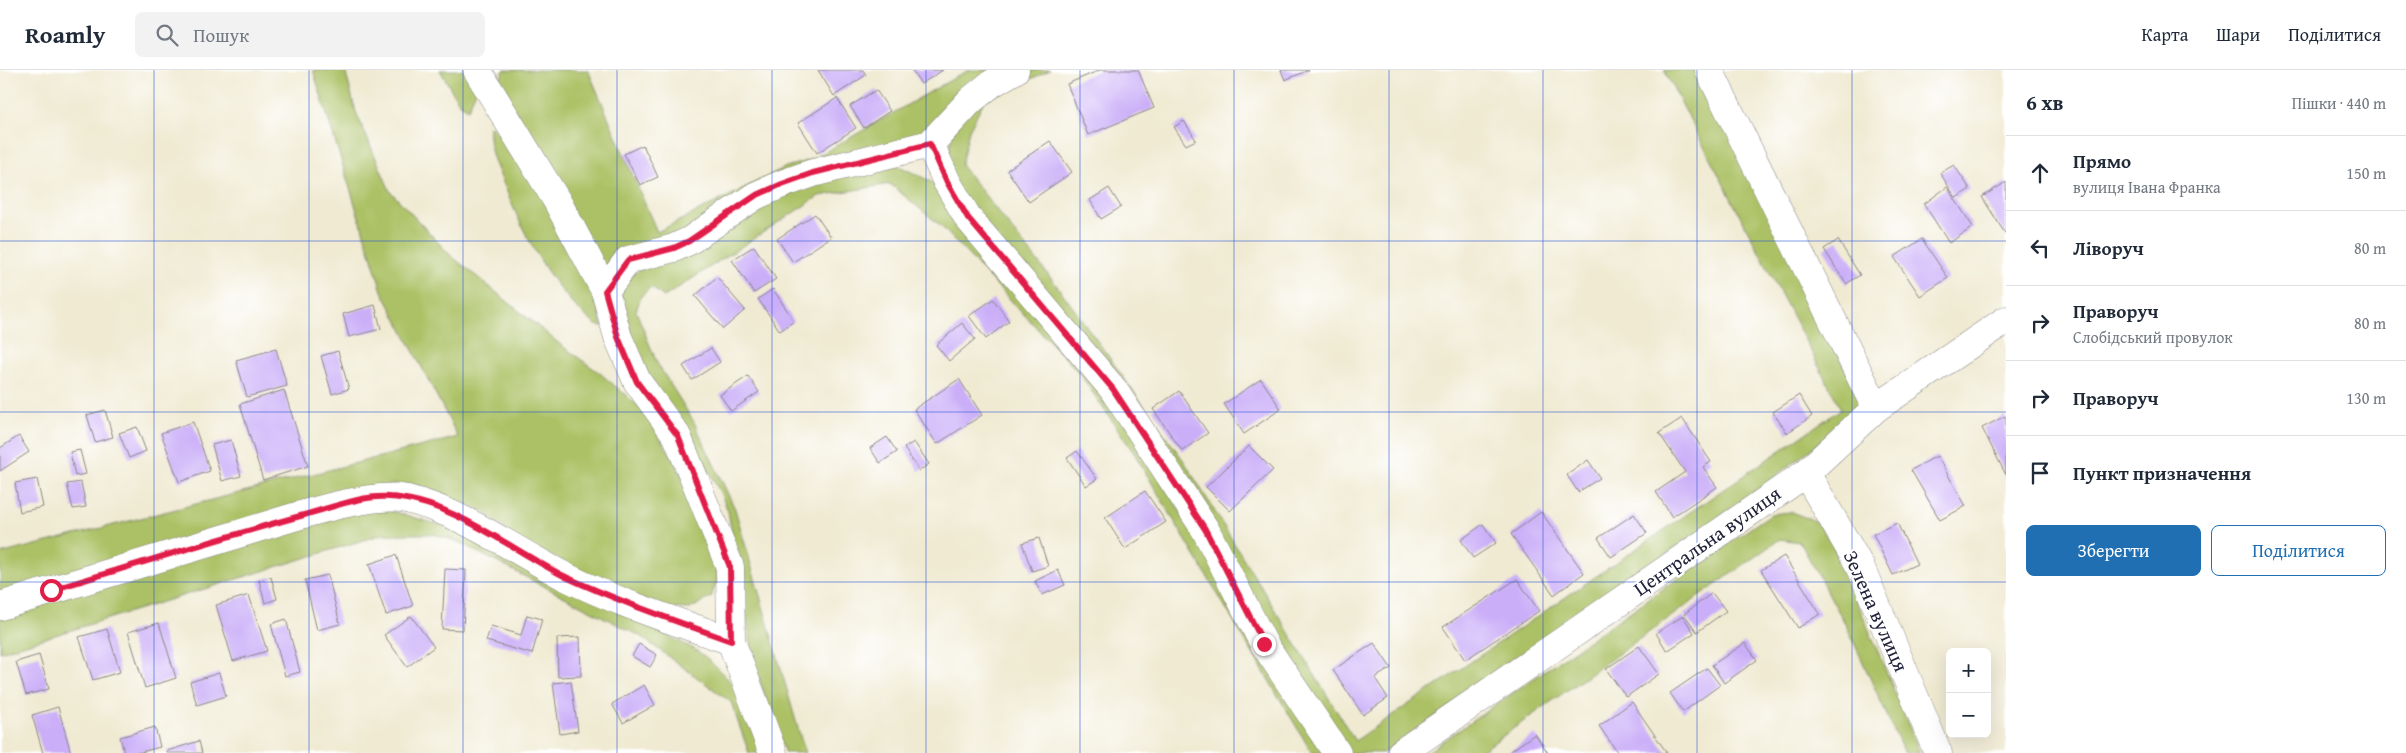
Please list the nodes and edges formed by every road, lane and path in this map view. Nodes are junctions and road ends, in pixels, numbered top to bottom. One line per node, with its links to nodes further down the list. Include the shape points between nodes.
1 (1015, 70): 4 (street, via 971,100)
2 (1709, 70): 7 (street)
3 (480, 71): 5 (street, via 557,201)
4 (930, 144): 5 (street, via 813,173 755,196 689,241 628,260); 12 (street, via 968,218 1113,389 1205,529 1264,644)
5 (605, 291): 10 (street, via 618,337 637,382 678,436 730,567)
6 (2006, 320): 7 (street, Центральна вулиця)
7 (1876, 408): 8 (street, Центральна вулиця)
8 (1806, 472): 13 (street, Центральна вулиця); 14 (street, Зелена вулиця, via 1861,568)
9 (0, 606): 10 (street, via 277,523 387,496 460,517 566,576 634,607)
10 (731, 641): 11 (street)
11 (773, 753)
12 (1337, 753)
13 (1402, 753)
14 (1938, 753)

